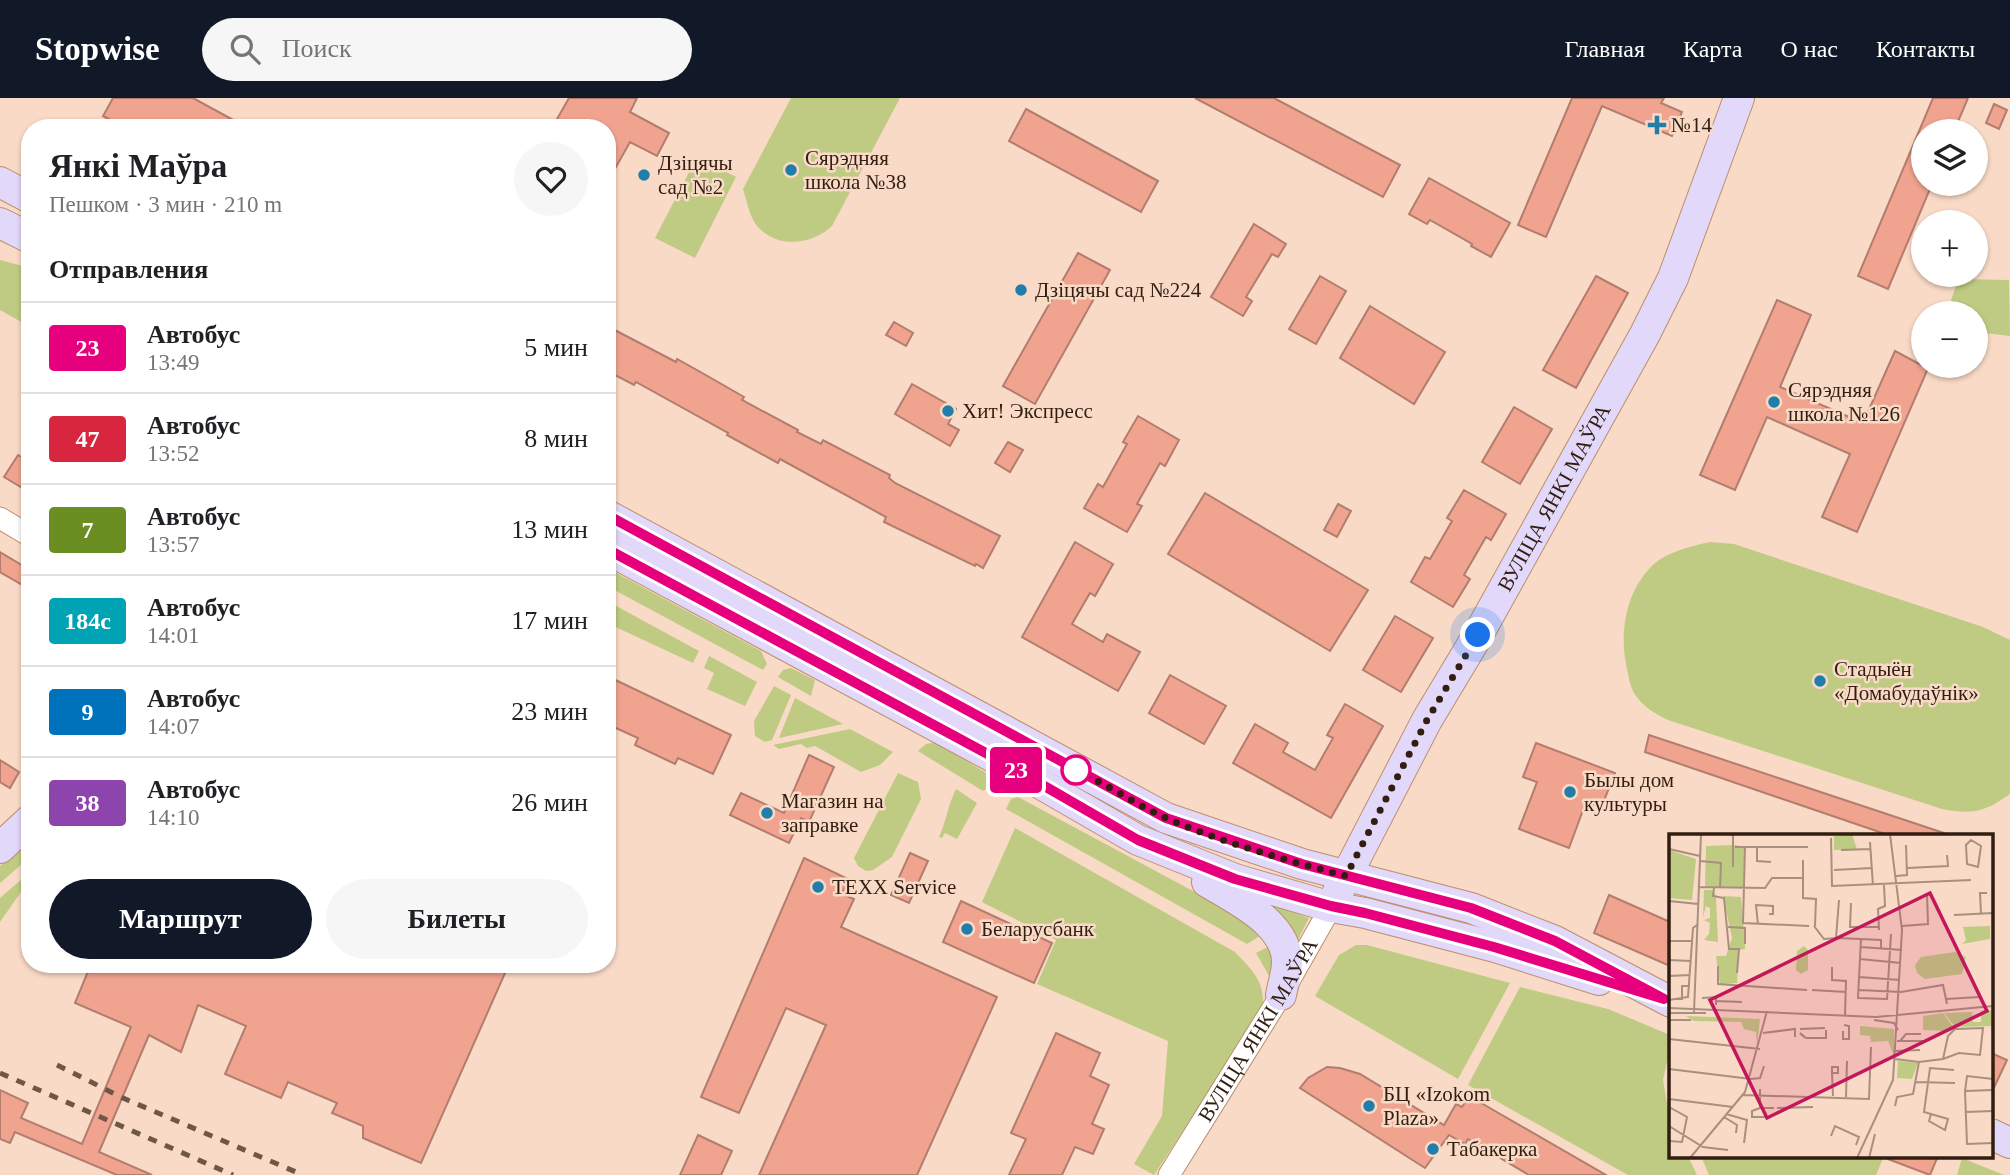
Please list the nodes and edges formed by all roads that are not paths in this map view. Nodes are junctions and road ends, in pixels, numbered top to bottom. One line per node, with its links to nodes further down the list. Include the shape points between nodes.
1 (1739, 98): 11 (main road, ВУЛІЦА ЯНКІ МАЎРА, via 1673,278 1645,334 1427,720)
2 (0, 182): 3 (main road)
3 (21, 193)
4 (0, 223): 5 (main road)
5 (21, 234)
6 (0, 518): 8 (street)
7 (616, 520): 11 (main road, via 1153,812)
8 (21, 531)
9 (616, 554): 10 (main road)
10 (1138, 840): 12 (main road, via 1235,879); 13 (main road, via 1258,912 1275,930 1287,960)
11 (1346, 876): 12 (main road, ВУЛІЦА ЯНКІ МАЎРА); 14 (main road, via 1471,908 1555,941)
12 (1331, 906): 13 (street, ВУЛІЦА ЯНКІ МАЎРА); 14 (main road, via 1494,947)
13 (1281, 995): 17 (street, ВУЛІЦА ЯНКІ МАЎРА)
14 (1667, 1000)
15 (1993, 1135): 16 (main road)
16 (2010, 1143)
17 (1169, 1175)

